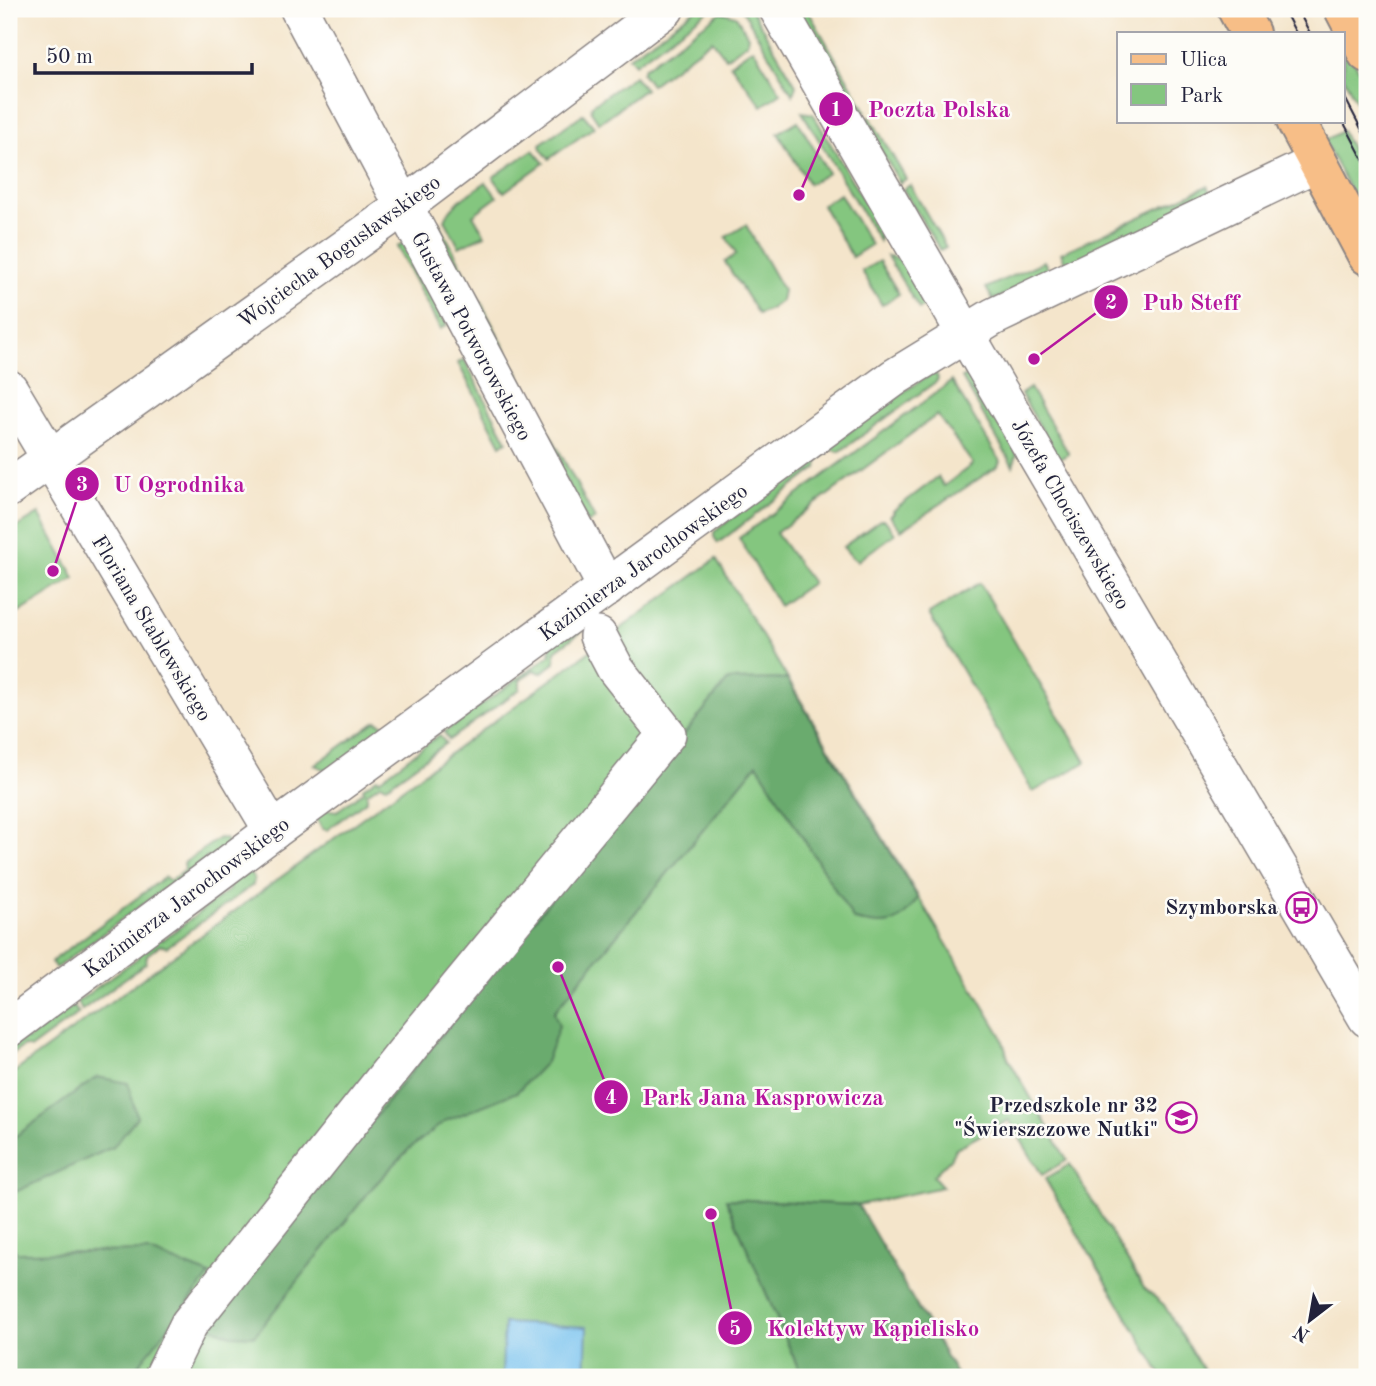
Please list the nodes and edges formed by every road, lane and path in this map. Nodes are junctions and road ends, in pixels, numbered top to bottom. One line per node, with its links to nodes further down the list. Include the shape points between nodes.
1 (299, 9): 10 (street, Gustawa Potworowskiego)
2 (665, 9): 10 (street, Wojciecha Bogusławskiego)
3 (778, 9): 12 (street, Józefa Chociszewskiego)
4 (1237, 9): 6 (main road)
5 (1344, 9): 7 (main road)
6 (1249, 32)
7 (1367, 53)
8 (1297, 122): 9 (main road)
9 (1318, 162): 11 (main road); 12 (street, Kazimierza Jarochowskiego)
10 (403, 207): 14 (street, Wojciecha Bogusławskiego); 16 (street, Gustawa Potworowskiego)
11 (1367, 255)
12 (965, 333): 16 (street, Kazimierza Jarochowskiego, via 895,377); 19 (street, Józefa Chociszewskiego)
13 (9, 389): 14 (street, Floriana Stablewskiego)
14 (50, 459): 15 (street, Wojciecha Bogusławskiego); 18 (street, Floriana Stablewskiego)
15 (9, 488)
16 (607, 588): 18 (street, Kazimierza Jarochowskiego)
17 (598, 636): 21 (street, via 615,668 667,734 189,1324)
18 (273, 831): 20 (street, Kazimierza Jarochowskiego)
19 (1367, 1018)
20 (9, 1028)
21 (163, 1377)

